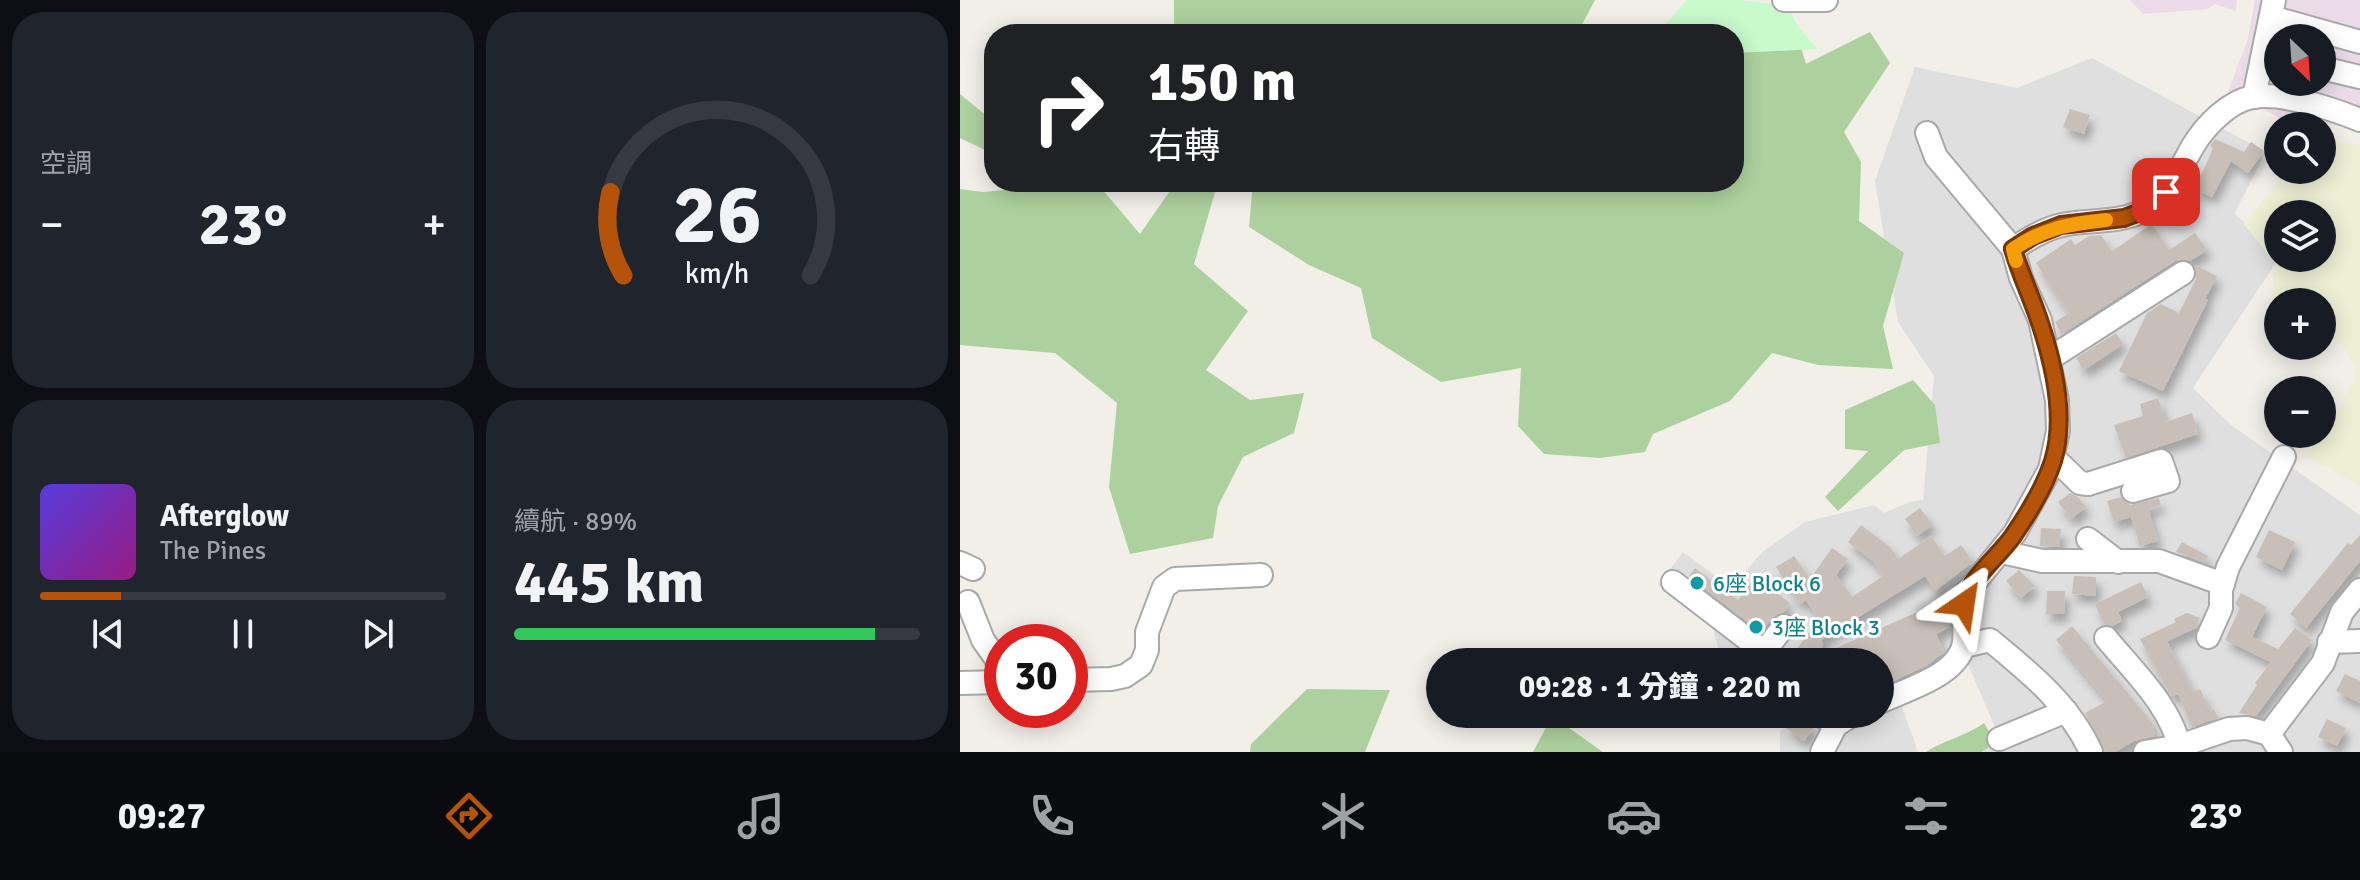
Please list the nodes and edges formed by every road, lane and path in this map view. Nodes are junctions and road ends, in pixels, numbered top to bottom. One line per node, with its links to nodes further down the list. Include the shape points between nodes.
1 (1784, 0): 2 (street)
2 (1826, 0)
3 (2273, 9): 4 (street)
4 (2360, 42)
5 (2336, 71): 7 (street)
6 (2264, 73): 8 (street)
7 (2360, 77)
8 (2254, 97): 9 (street, via 2280,98); 11 (street, via 2223,112 2194,144 2166,192 2145,210 2124,218 2061,225)
9 (2360, 120)
10 (1927, 133): 11 (street, via 1936,157)
11 (2013, 249): 13 (street)
12 (2183, 273): 13 (street)
13 (2049, 359): 15 (street, via 2057,400)
14 (2284, 457): 22 (street)
15 (2054, 458): 16 (street, via 2080,483 2088,484 2161,461 2168,481); 18 (street)
16 (2133, 491)
17 (2088, 539): 19 (street)
18 (2002, 552): 19 (street, via 2042,561); 31 (street, via 1967,592)
19 (2118, 562): 22 (street, via 2159,561)
20 (1261, 575): 34 (street, via 1175,579 1164,587 1141,665 1125,676)
21 (1673, 582): 32 (street)
22 (2223, 584): 26 (street, via 2221,608)
23 (2360, 590): 30 (street, via 2342,612)
24 (968, 602): 28 (street)
25 (1784, 626): 33 (street)
26 (2208, 637)
27 (2106, 638): 42 (street, via 2163,707)
28 (984, 641)
29 (2360, 641): 30 (street)
30 (2329, 642): 41 (street, via 2323,663)
31 (1964, 646): 37 (street, via 1950,669); 38 (street, via 1990,640)
32 (1753, 648)
33 (1770, 648)
34 (1088, 680)
35 (984, 682): 36 (street)
36 (960, 683)
37 (1894, 695)
38 (2066, 711): 40 (street); 44 (street)
39 (1832, 728): 43 (street)
40 (1999, 739)
41 (2275, 743): 42 (street, via 2247,728 2229,729)
42 (2181, 749): 45 (street)
43 (1822, 752)
44 (2091, 752)
45 (2145, 752)

